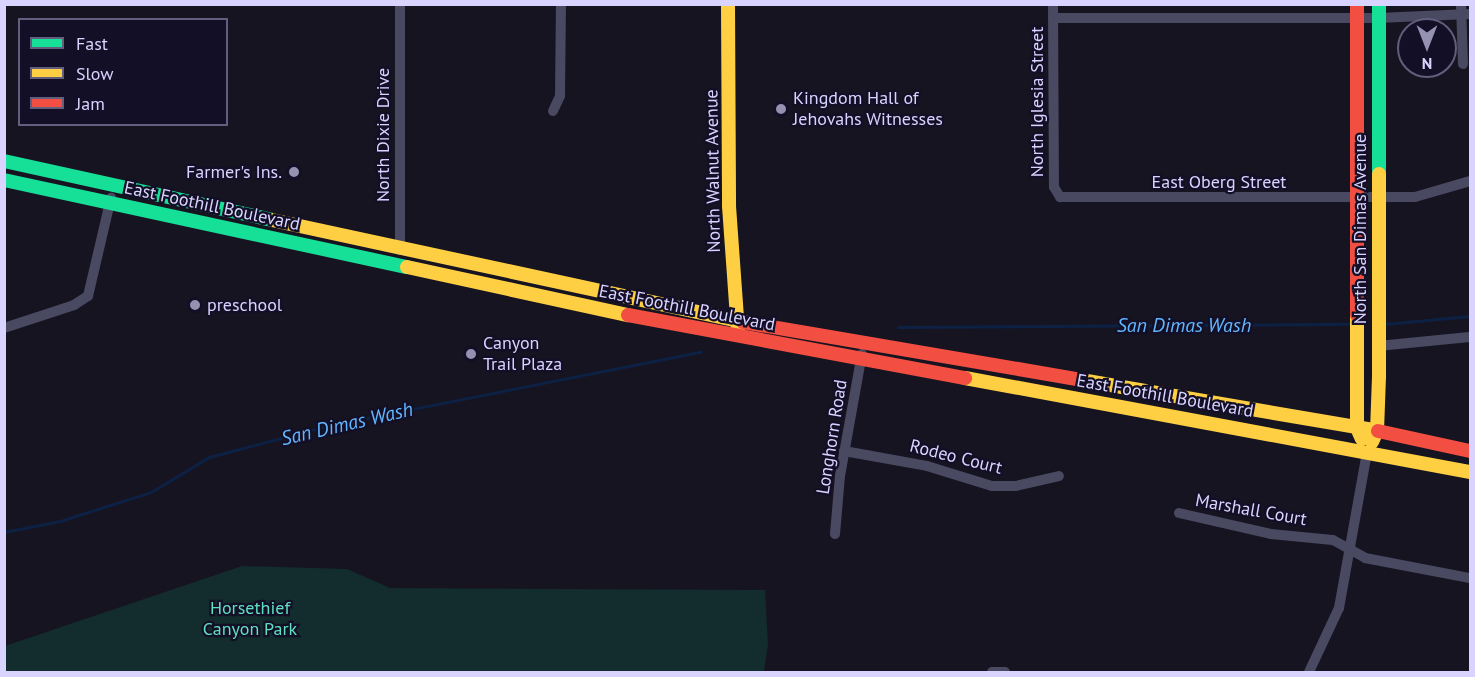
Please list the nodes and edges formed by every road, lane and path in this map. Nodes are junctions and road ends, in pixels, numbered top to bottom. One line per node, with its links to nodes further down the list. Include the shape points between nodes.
1 (400, 4): 19 (street, North Dixie Drive)
2 (561, 4): 10 (street, via 560,96)
3 (728, 4): 21 (main road, North Walnut Avenue, via 729,206)
4 (1053, 4): 8 (street, North Iglesia Street)
5 (1358, 11): 6 (street); 8 (street); 17 (main road, North San Dimas Avenue)
6 (1378, 11): 7 (street); 16 (main road, North San Dimas Avenue)
7 (1464, 11): 9 (street)
8 (1053, 18): 15 (street, North Iglesia Street, via 1054,187)
9 (1463, 64)
10 (553, 111)
11 (4, 161): 14 (main road, East Foothill Boulevard)
12 (4, 180): 18 (main road, East Foothill Boulevard)
13 (1470, 181): 16 (street, East Oberg Street, via 1415,197)
14 (113, 185): 18 (street); 19 (main road, East Foothill Boulevard)
15 (1060, 197): 17 (street, East Oberg Street)
16 (1377, 198): 17 (street, East Oberg Street); 25 (main road, North San Dimas Avenue)
17 (1358, 199): 28 (main road, North San Dimas Avenue)
18 (110, 203): 20 (main road, East Foothill Boulevard); 22 (street, via 88,296 74,306)
19 (400, 247): 20 (street, North Dixie Drive); 21 (main road, East Foothill Boulevard)
20 (400, 265): 23 (main road, East Foothill Boulevard)
21 (736, 321): 23 (main road, North Walnut Avenue); 26 (main road, East Foothill Boulevard)
22 (4, 328)
23 (739, 337): 27 (main road, East Foothill Boulevard)
24 (1470, 337): 25 (street)
25 (1378, 340): 29 (main road, North San Dimas Avenue)
26 (864, 345): 27 (street, Longhorn Road); 28 (main road, East Foothill Boulevard)
27 (861, 360): 31 (street, Longhorn Road); 32 (main road, East Foothill Boulevard)
28 (1357, 428): 29 (main road, East Foothill Boulevard); 32 (main road, North San Dimas Avenue)
29 (1377, 431): 30 (main road, East Foothill Boulevard); 32 (main road, North San Dimas Avenue)
30 (1470, 450)
31 (844, 451): 34 (street, Rodeo Court, via 919,464 992,486 1016,486); 36 (street, Longhorn Road)
32 (1367, 452): 33 (main road, East Foothill Boulevard); 37 (street, North San Dimas Avenue)
33 (1470, 472)
34 (1059, 476)
35 (1179, 513): 37 (street, Marshall Court, via 1271,534 1333,540)
36 (835, 534)
37 (1350, 549): 38 (street, Marshall Court, via 1365,558); 41 (street, North San Dimas Avenue, via 1339,608)
38 (1470, 578)
39 (992, 672): 40 (street)
40 (1005, 672)
41 (1309, 672)

